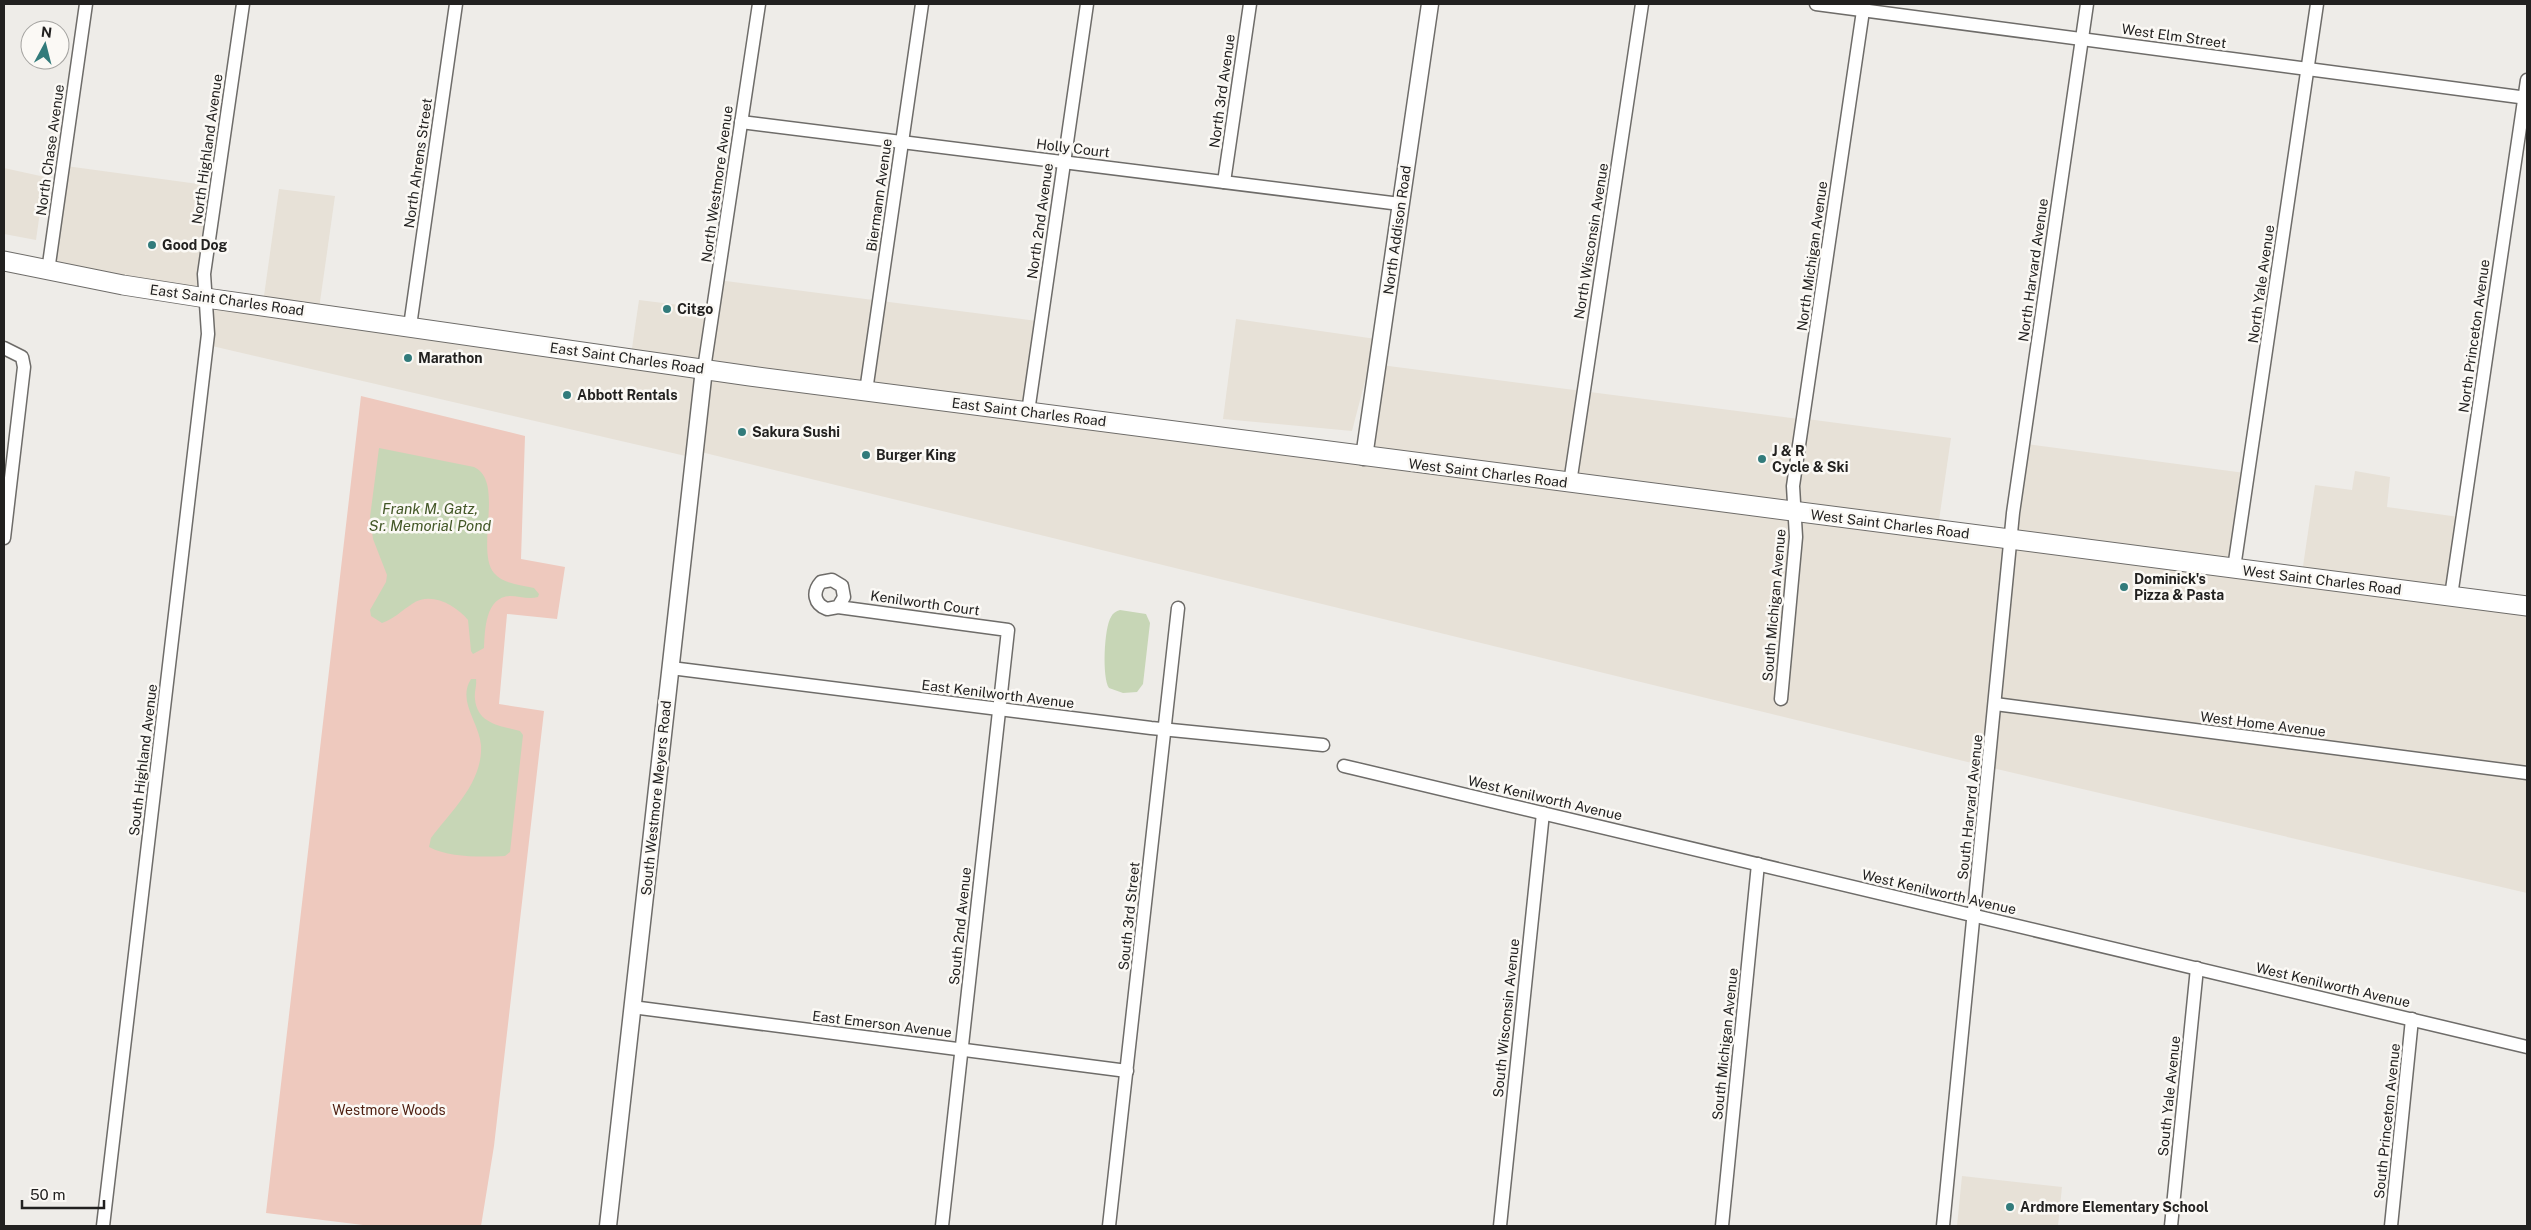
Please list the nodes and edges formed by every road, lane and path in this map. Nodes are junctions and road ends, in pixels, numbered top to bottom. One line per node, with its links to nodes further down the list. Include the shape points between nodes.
1 (86, 4): 24 (street, North Chase Avenue)
2 (243, 4): 25 (street, North Highland Avenue, via 204,274)
3 (456, 4): 26 (street, North Ahrens Street)
4 (758, 4): 18 (street, North Westmore Avenue)
5 (922, 4): 19 (street, Biermann Avenue)
6 (1086, 4): 20 (street, North 2nd Avenue)
7 (1250, 4): 21 (street, North 3rd Avenue)
8 (1430, 4): 22 (street, North Addison Road)
9 (1642, 4): 33 (street, North Wisconsin Avenue)
10 (1816, 4): 13 (street, West Elm Street)
11 (2087, 4): 14 (street, North Harvard Avenue)
12 (2317, 4): 15 (street, North Yale Avenue)
13 (1864, 7): 14 (street, West Elm Street); 34 (street, North Michigan Avenue, via 1793,486)
14 (2082, 39): 15 (street, West Elm Street); 36 (street, North Harvard Avenue)
15 (2307, 69): 17 (street, West Elm Street); 37 (street, North Yale Avenue)
16 (2527, 80): 17 (street, North Princeton Avenue)
17 (2526, 98): 38 (street, North Princeton Avenue)
18 (741, 122): 19 (street, Holly Court); 28 (street, North Westmore Avenue)
19 (902, 142): 20 (street, Holly Court); 29 (street, Biermann Avenue)
20 (1064, 162): 21 (street, Holly Court); 30 (street, North 2nd Avenue)
21 (1224, 182): 22 (street, Holly Court)
22 (1400, 204): 32 (street, North Addison Road)
23 (4, 261): 24 (main road, East Saint Charles Road)
24 (48, 270): 25 (main road, East Saint Charles Road)
25 (206, 298): 26 (main road, East Saint Charles Road); 60 (street, South Highland Avenue, via 208,334)
26 (410, 326): 28 (main road, East Saint Charles Road)
27 (4, 348): 35 (street, via 22,357 24,374)
28 (704, 369): 29 (main road, East Saint Charles Road); 43 (street, South Westmore Meyers Road)
29 (866, 391): 30 (main road, East Saint Charles Road)
30 (1028, 412): 31 (main road, East Saint Charles Road)
31 (1253, 441): 32 (main road, West Saint Charles Road)
32 (1364, 457): 33 (main road, West Saint Charles Road)
33 (1570, 483): 34 (main road, West Saint Charles Road)
34 (1795, 512): 36 (main road, West Saint Charles Road); 44 (street, South Michigan Avenue, via 1796,538)
35 (4, 538)
36 (2011, 540): 37 (main road, West Saint Charles Road); 45 (street, South Harvard Avenue)
37 (2234, 568): 38 (main road, West Saint Charles Road)
38 (2451, 596): 40 (main road, West Saint Charles Road)
39 (838, 606): 42 (street, Kenilworth Court)
40 (2527, 606)
41 (1178, 608): 47 (street, South 3rd Street)
42 (1008, 630): 46 (street, South 2nd Avenue)
43 (671, 668): 46 (street, East Kenilworth Avenue); 55 (street, South Westmore Meyers Road)
44 (1780, 700)
45 (1995, 704): 50 (street, West Home Avenue); 53 (street, South Harvard Avenue)
46 (999, 709): 47 (street, East Kenilworth Avenue); 58 (street, South 2nd Avenue)
47 (1164, 730): 48 (street, East Kenilworth Avenue); 59 (street, South 3rd Street)
48 (1323, 745)
49 (1344, 766): 51 (street, West Kenilworth Avenue)
50 (2527, 773)
51 (1543, 813): 52 (street, West Kenilworth Avenue); 64 (street, South Wisconsin Avenue)
52 (1758, 864): 53 (street, West Kenilworth Avenue); 65 (street, South Michigan Avenue)
53 (1974, 916): 54 (street, West Kenilworth Avenue); 66 (street, South Harvard Avenue)
54 (2197, 968): 56 (street, West Kenilworth Avenue); 67 (street, South Yale Avenue)
55 (632, 1007): 58 (street, East Emerson Avenue); 61 (street, South Westmore Meyers Road)
56 (2412, 1019): 57 (street, West Kenilworth Avenue); 68 (street, South Princeton Avenue)
57 (2527, 1047)
58 (962, 1050): 59 (street, East Emerson Avenue); 62 (street, South 2nd Avenue)
59 (1127, 1071): 63 (street, South 3rd Street)
60 (103, 1226)
61 (608, 1226)
62 (942, 1226)
63 (1109, 1226)
64 (1500, 1226)
65 (1722, 1226)
66 (1943, 1226)
67 (2171, 1226)
68 (2391, 1226)

